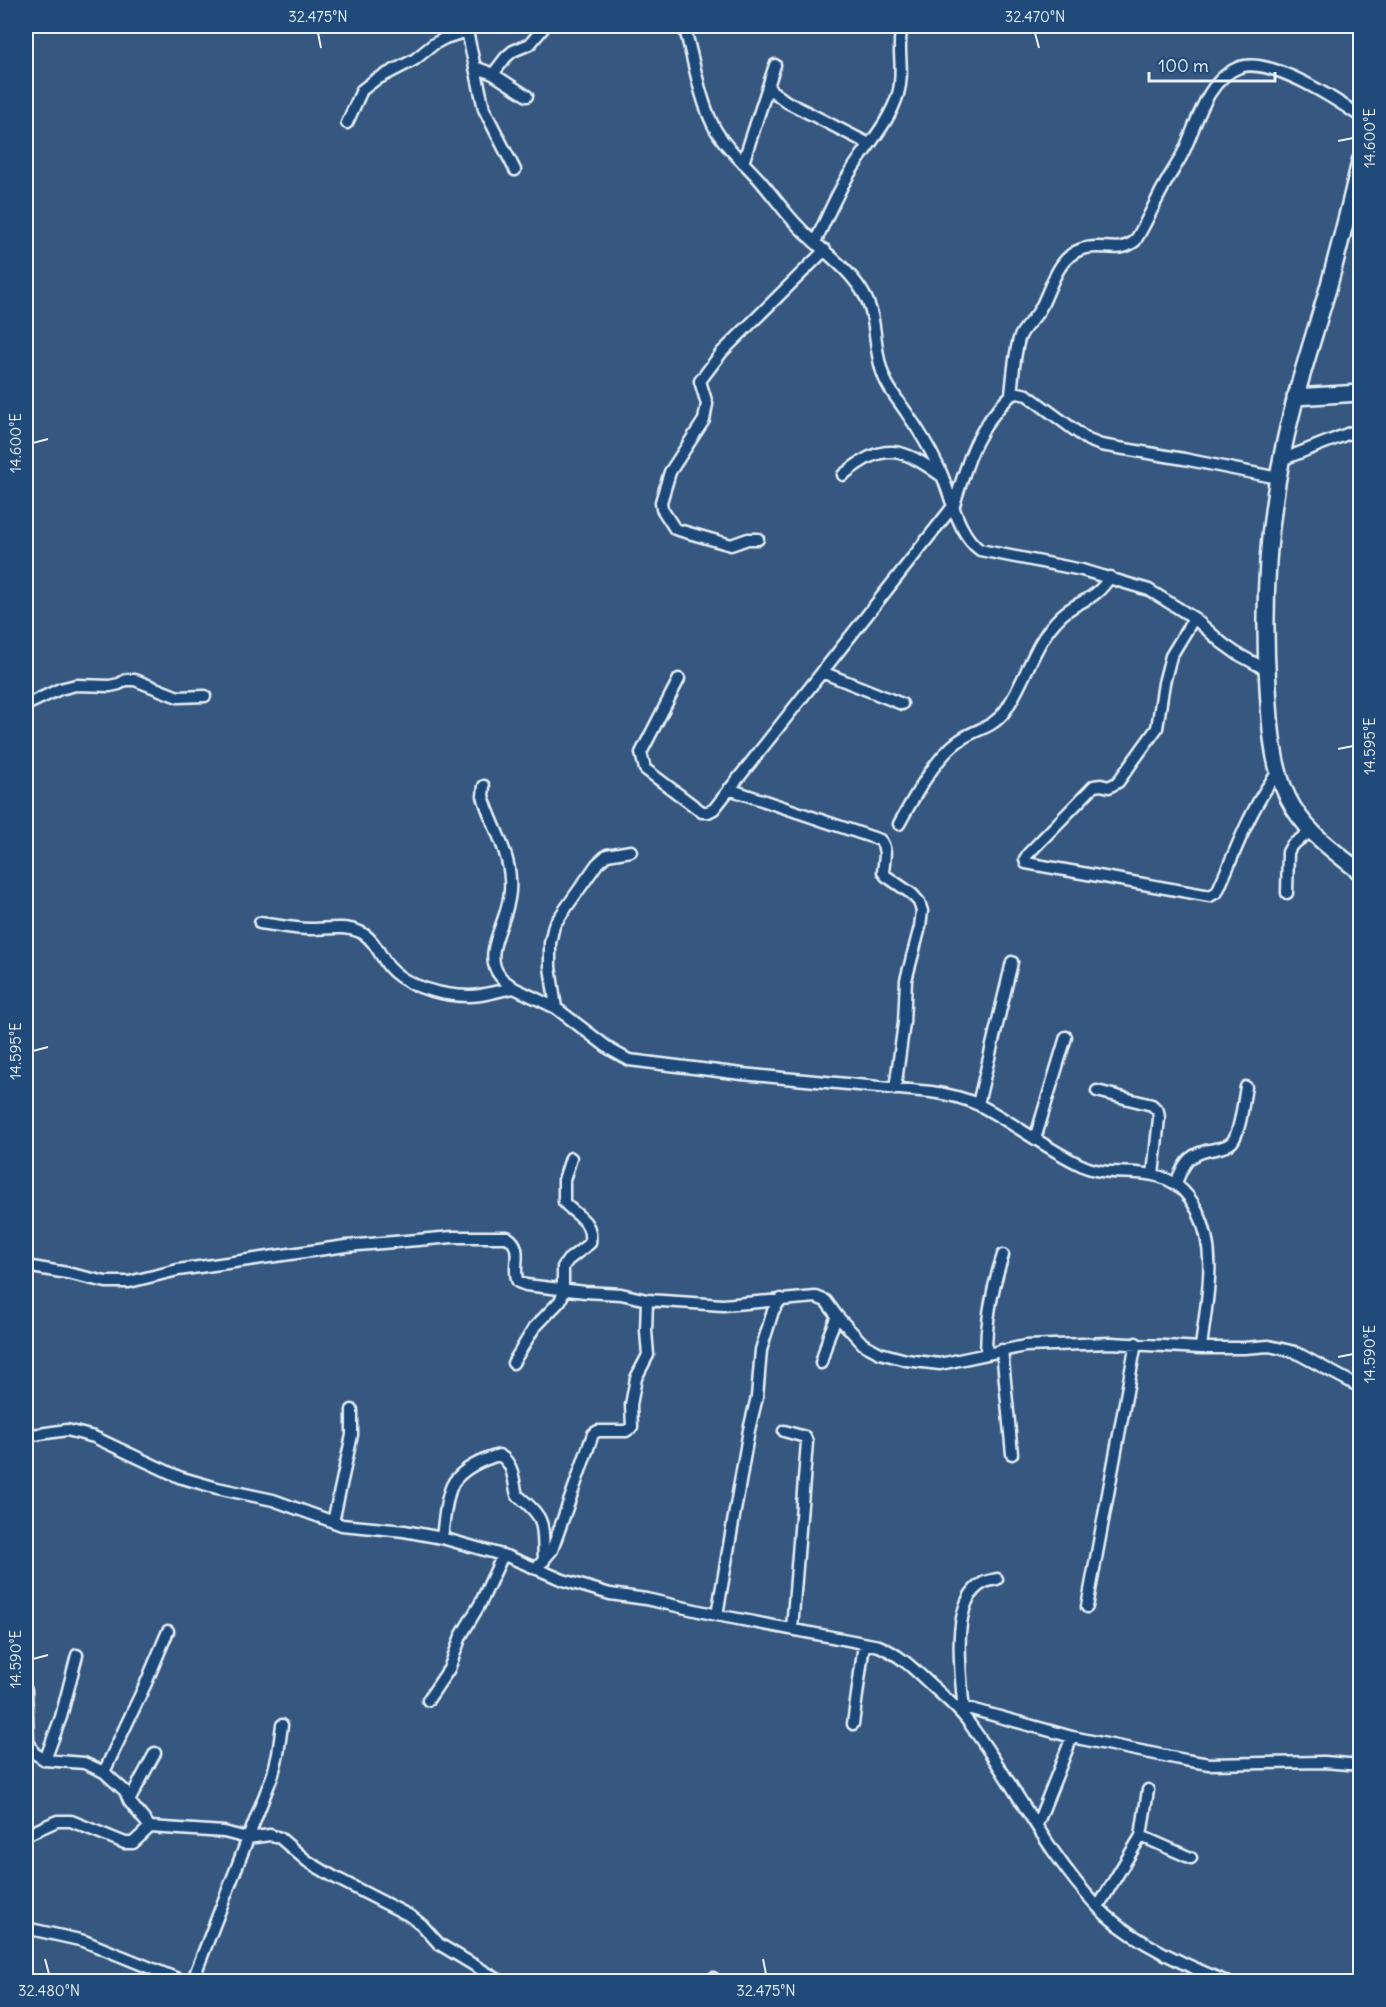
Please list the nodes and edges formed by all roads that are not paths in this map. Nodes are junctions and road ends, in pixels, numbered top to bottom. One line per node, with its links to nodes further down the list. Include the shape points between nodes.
1 (545, 26): 7 (street, via 530,44 506,57)
2 (686, 26): 14 (street, via 707,111 722,139)
3 (902, 26): 12 (street, via 902,79 898,95)
4 (471, 28): 6 (street); 11 (street, via 445,38 375,80 362,90)
5 (775, 65): 8 (street)
6 (475, 67): 7 (street); 15 (street, via 484,109)
7 (493, 74): 9 (street)
8 (768, 88): 12 (street, via 787,102); 14 (street)
9 (527, 96)
10 (1360, 116): 19 (street, via 1298,78 1268,68 1240,67 1223,78 1205,102 1135,241 1122,249 1081,249 1057,272 1039,311 1023,329)
11 (347, 123)
12 (869, 144): 16 (street)
13 (1360, 161): 20 (street)
14 (743, 164): 16 (street)
15 (515, 170)
16 (815, 242): 17 (street)
17 (825, 250): 24 (street, via 858,284 867,301 884,380 925,441); 27 (street, via 704,374 700,381 707,404 704,420 670,472 661,502 675,529 730,544)
18 (1360, 393): 20 (street)
19 (1011, 395): 25 (street, via 1027,395 1088,440 1101,445); 26 (street, via 972,448)
20 (1295, 397): 22 (street)
21 (1360, 429): 22 (street)
22 (1281, 460): 25 (street)
23 (843, 475): 24 (street, via 873,454 886,451 923,462)
24 (943, 477): 26 (street)
25 (1278, 478): 30 (street, via 1266,586)
26 (954, 505): 28 (street, via 965,534 980,550); 31 (street)
27 (758, 539)
28 (1110, 577): 29 (street, via 1149,590); 39 (street, via 1094,596 1061,616 1005,710 992,725 948,750)
29 (1194, 618): 30 (street, via 1222,643); 36 (street, via 1171,656 1157,728 1118,782 1109,787 1094,786 1028,854 1026,863 1210,896 1217,892 1244,829)
30 (1267, 670): 36 (street)
31 (822, 672): 34 (street); 38 (street)
32 (680, 679): 38 (street, via 642,753 645,768 702,812 714,809)
33 (205, 696): 35 (street, via 178,697 126,680 110,686 76,685 60,689)
34 (902, 704)
35 (26, 705)
36 (1279, 771): 40 (street, via 1288,798)
37 (484, 786): 46 (street, via 483,796 510,877 510,894 493,956 500,976)
38 (729, 789): 50 (street, via 880,840 885,852 883,872 919,902 920,927 906,980)
39 (898, 824)
40 (1310, 832): 42 (street); 43 (street, via 1288,852)
41 (631, 851): 47 (street, via 607,855 597,864 554,925 550,968)
42 (1360, 872)
43 (1287, 893)
44 (260, 923): 46 (street, via 362,932 389,967 414,985 469,996)
45 (1012, 962): 52 (street)
46 (514, 988): 47 (street)
47 (556, 1008): 50 (street, via 629,1060)
48 (1066, 1037): 53 (street)
49 (1246, 1087): 56 (street, via 1232,1142 1191,1156)
50 (895, 1089): 52 (street, via 952,1095)
51 (1097, 1091): 55 (street, via 1158,1110)
52 (978, 1104): 53 (street)
53 (1035, 1140): 55 (street, via 1083,1167)
54 (571, 1158): 59 (street, via 564,1180 564,1202 581,1216 591,1235 590,1244 563,1267)
55 (1153, 1175): 56 (street)
56 (1176, 1183): 64 (street, via 1190,1198 1209,1241 1211,1260)
57 (1004, 1255): 66 (street, via 993,1286)
58 (26, 1266): 59 (street, via 106,1282 129,1282 178,1270 346,1246 453,1237 507,1237 514,1241 517,1250 518,1282)
59 (563, 1290): 60 (street); 67 (street, via 560,1301 534,1328)
60 (647, 1299): 61 (street, via 723,1305); 77 (street, via 648,1355 636,1377 632,1427 593,1434 558,1536)
61 (782, 1299): 62 (street, via 816,1297 826,1301); 80 (street, via 773,1311 761,1350 757,1396)
62 (837, 1316): 66 (street, via 863,1344 906,1360 940,1364); 68 (street)
63 (1136, 1343): 64 (street); 65 (street); 79 (street)
64 (1201, 1348): 69 (street, via 1281,1348)
65 (1002, 1350): 66 (street); 73 (street)
66 (986, 1354)
67 (513, 1363)
68 (821, 1363)
69 (1360, 1387)
70 (352, 1410): 74 (street, via 352,1435)
71 (784, 1431): 81 (street, via 800,1434 807,1442)
72 (26, 1436): 74 (street, via 67,1430 94,1437 178,1477 273,1500)
73 (1012, 1454)
74 (333, 1522): 75 (street)
75 (442, 1538): 76 (street); 77 (street, via 456,1478 499,1455 509,1462 517,1495 531,1505 543,1524)
76 (504, 1555): 77 (street); 86 (street, via 448,1669)
77 (540, 1565): 80 (street, via 563,1580 610,1594)
78 (997, 1579): 87 (street, via 973,1592 963,1616 960,1640)
79 (1087, 1606)
80 (717, 1615): 81 (street)
81 (792, 1629): 83 (street)
82 (168, 1631): 94 (street)
83 (864, 1644): 87 (street, via 895,1652); 88 (street)
84 (77, 1655): 92 (street)
85 (26, 1690): 92 (street, via 28,1741 34,1753)
86 (428, 1700)
87 (964, 1712): 90 (street); 97 (street)
88 (853, 1724)
89 (282, 1725): 101 (street, via 273,1774)
90 (1072, 1737): 93 (street, via 1209,1764); 97 (street)
91 (155, 1753): 96 (street)
92 (45, 1760): 94 (street, via 84,1763)
93 (1360, 1764)
94 (104, 1772): 96 (street, via 125,1791)
95 (1148, 1790): 100 (street)
96 (129, 1801): 98 (street)
97 (1037, 1826): 103 (street)
98 (150, 1827): 99 (street, via 133,1843 63,1819); 101 (street, via 224,1832)
99 (26, 1835)
100 (1140, 1836): 102 (street); 103 (street)
101 (247, 1838): 107 (street); 108 (street, via 270,1834 280,1838 307,1862 412,1917 439,1944)
102 (1191, 1857)
103 (1098, 1907): 105 (street, via 1115,1923)
104 (26, 1928): 106 (street, via 84,1941)
105 (1202, 1977): 109 (street)
106 (185, 1982)
107 (192, 1982)
108 (502, 1982)
109 (1227, 1982)

